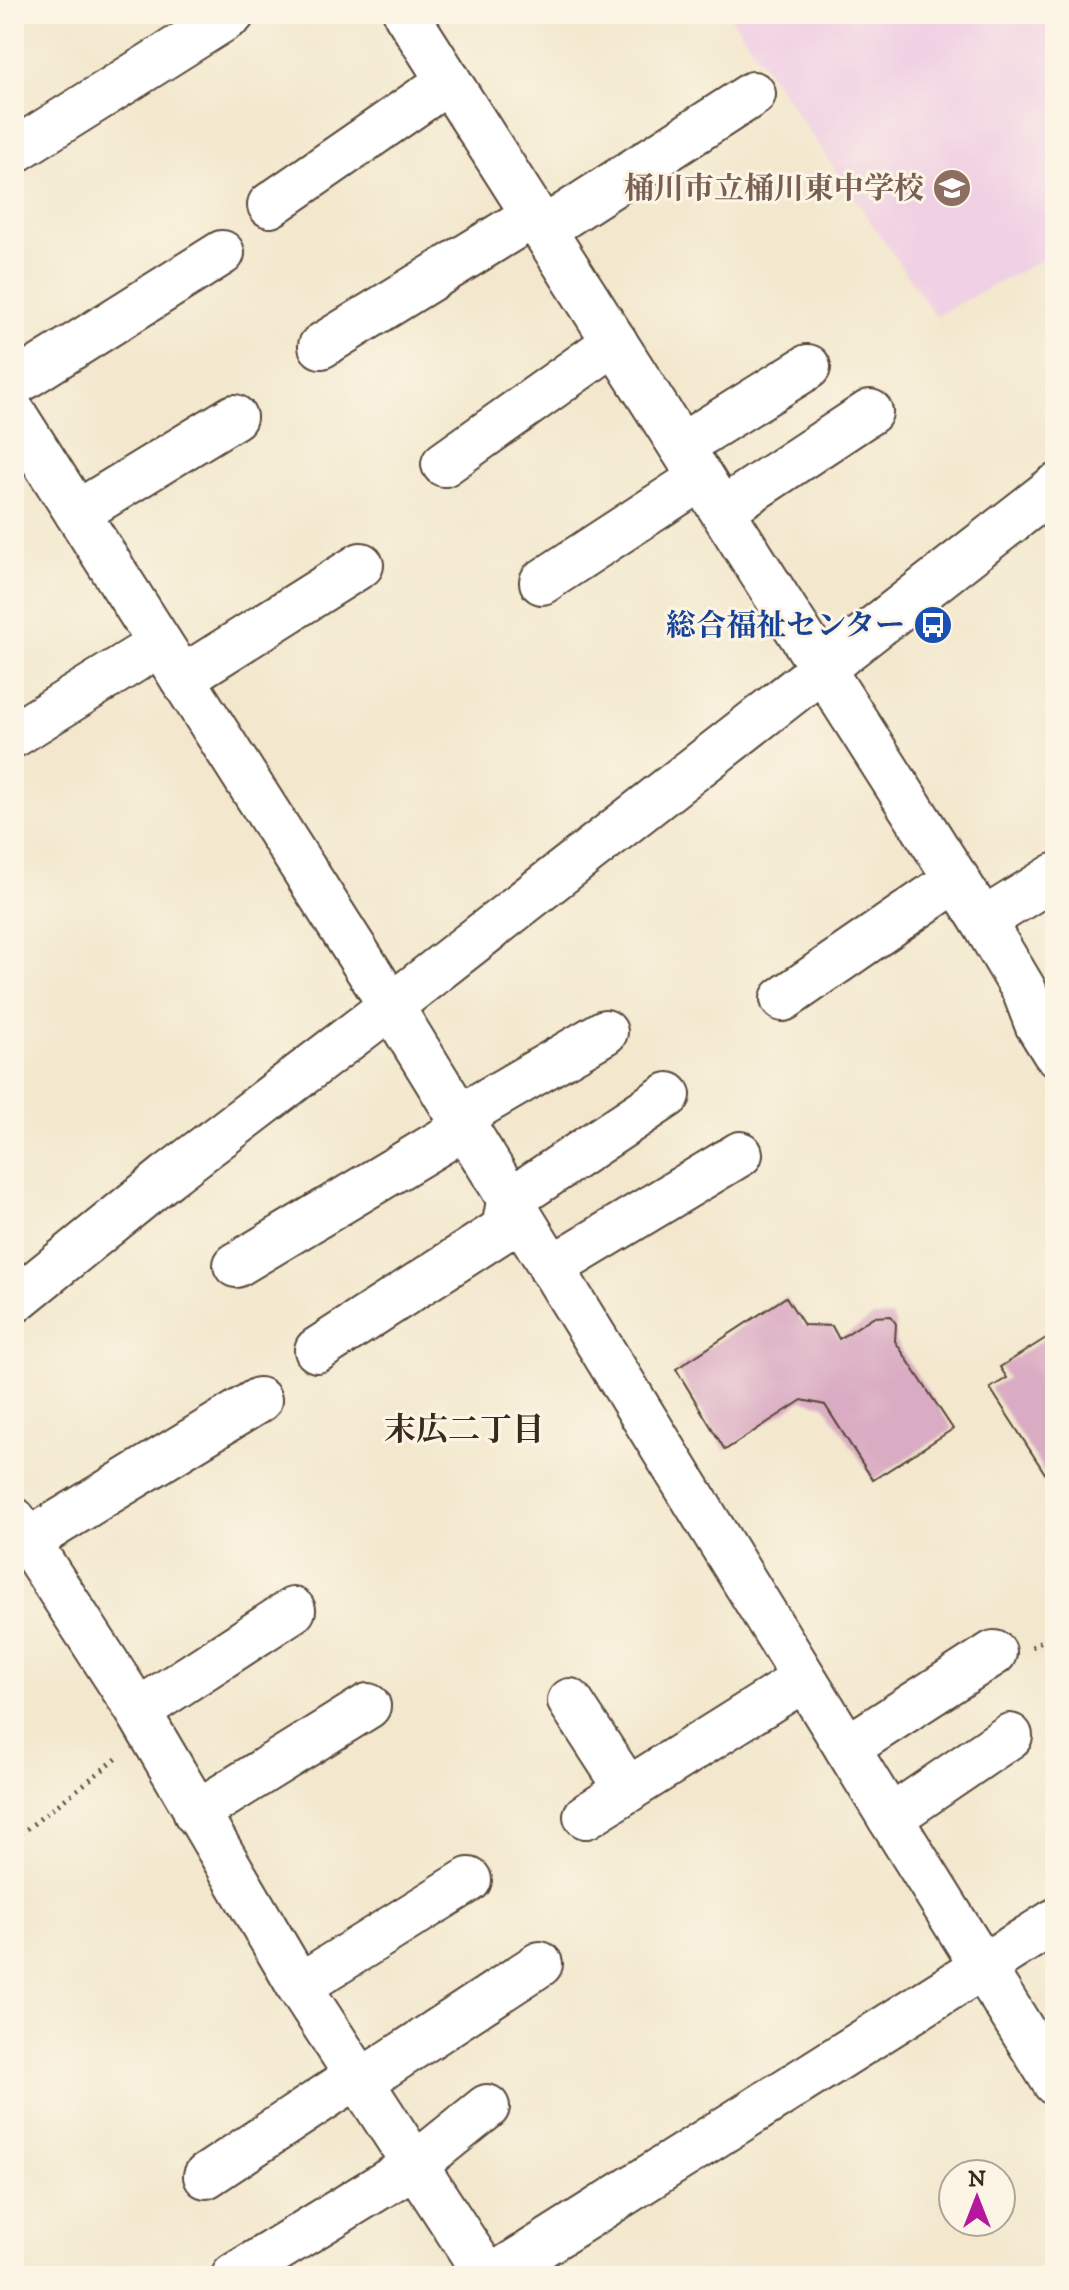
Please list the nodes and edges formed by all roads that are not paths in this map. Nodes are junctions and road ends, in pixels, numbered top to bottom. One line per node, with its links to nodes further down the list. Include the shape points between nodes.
1 (232, 14): 5 (street)
2 (406, 14): 3 (street)
3 (449, 81): 6 (street); 7 (street)
4 (753, 94): 7 (street)
5 (14, 151)
6 (270, 205)
7 (539, 222): 9 (street); 10 (street)
8 (222, 253): 12 (street)
9 (615, 342): 16 (street); 18 (street)
10 (321, 346)
11 (808, 367): 18 (street)
12 (14, 384)
13 (870, 412): 18 (street)
14 (14, 414): 17 (street)
15 (234, 417): 20 (street)
16 (444, 464)
17 (29, 471): 20 (street)
18 (702, 478): 22 (street); 24 (street)
19 (1055, 487): 24 (street)
20 (77, 513): 23 (street)
21 (361, 565): 23 (street)
22 (542, 582)
23 (171, 661): 25 (street); 30 (street)
24 (822, 669): 27 (street); 30 (street)
25 (14, 735)
26 (1055, 876): 28 (street)
27 (957, 879): 28 (street); 29 (street)
28 (983, 921): 32 (street)
29 (783, 999)
30 (391, 1006): 34 (street); 39 (street)
31 (605, 1032): 34 (street)
32 (1055, 1053)
33 (668, 1095): 36 (street)
34 (461, 1123): 36 (street); 37 (street)
35 (740, 1154): 38 (street)
36 (509, 1201): 38 (street); 40 (street, via 504,1229)
37 (236, 1265)
38 (551, 1268): 45 (street)
39 (14, 1301)
40 (317, 1350)
41 (259, 1400): 42 (street)
42 (21, 1530): 48 (street)
43 (293, 1610): 48 (street)
44 (994, 1653): 50 (street)
45 (804, 1679): 50 (street); 51 (street)
46 (570, 1701): 51 (street)
47 (368, 1706): 52 (street)
48 (144, 1722): 52 (street)
49 (1010, 1736): 54 (street)
50 (847, 1748): 54 (street)
51 (628, 1790): 53 (street)
52 (196, 1813): 59 (street)
53 (586, 1816)
54 (890, 1818): 58 (street)
55 (469, 1880): 59 (street)
56 (1055, 1921): 58 (street)
57 (540, 1964): 60 (street, via 377,2071)
58 (982, 1967): 61 (street); 67 (street)
59 (299, 1986): 60 (street)
60 (357, 2076): 63 (street); 64 (street)
61 (1055, 2083)
62 (487, 2107): 63 (street)
63 (415, 2165): 65 (street); 66 (street)
64 (206, 2176)
65 (234, 2276)
66 (487, 2276)
67 (493, 2276)

